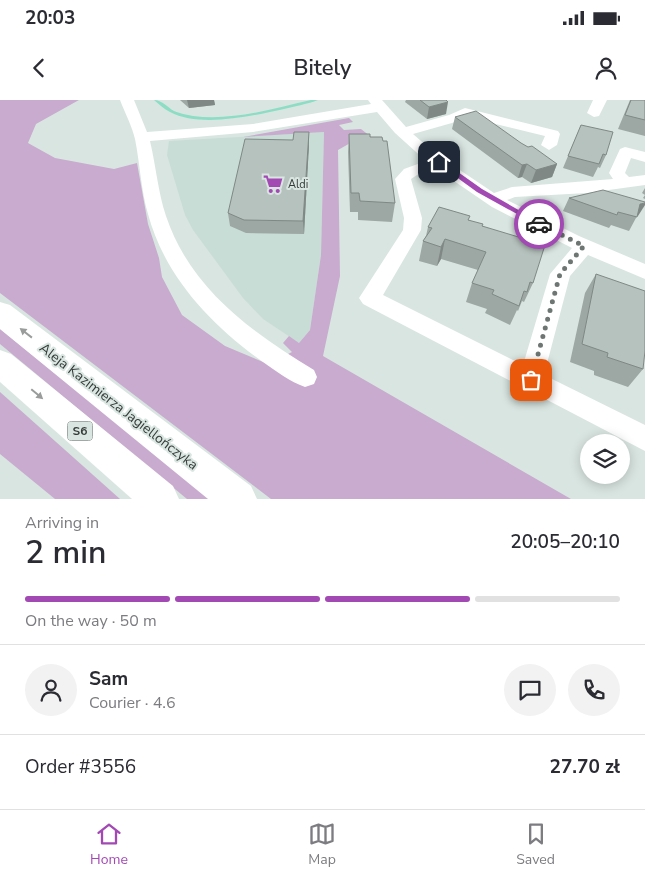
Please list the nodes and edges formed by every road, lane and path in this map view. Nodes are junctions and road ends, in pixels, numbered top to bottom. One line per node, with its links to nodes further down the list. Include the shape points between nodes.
1 (128, 100): 6 (street)
2 (600, 100): 4 (street)
3 (377, 103): 5 (street); 6 (street, via 253,128)
4 (594, 113)
5 (403, 132): 7 (street, via 454,118 464,112 554,134); 9 (street)
6 (142, 137): 17 (street, via 157,216 176,259 202,296 222,316 274,358)
7 (549, 145)
8 (645, 157): 11 (street, via 625,152 616,173)
9 (439, 162): 12 (street); 18 (street, via 413,170 403,179 413,218 412,230 370,298)
10 (645, 180): 11 (street)
11 (626, 184): 12 (street, via 512,192)
12 (494, 199): 13 (street)
13 (584, 246): 14 (street); 18 (street, via 560,274)
14 (645, 272)
15 (0, 313): 21 (highway, Aleja Kazimierza Jagiellończyka, one-way to 15)
16 (0, 363): 20 (highway, S6, one-way to 20)
17 (305, 377)
18 (531, 380): 19 (street)
19 (645, 439)
20 (160, 499)
21 (238, 499)

